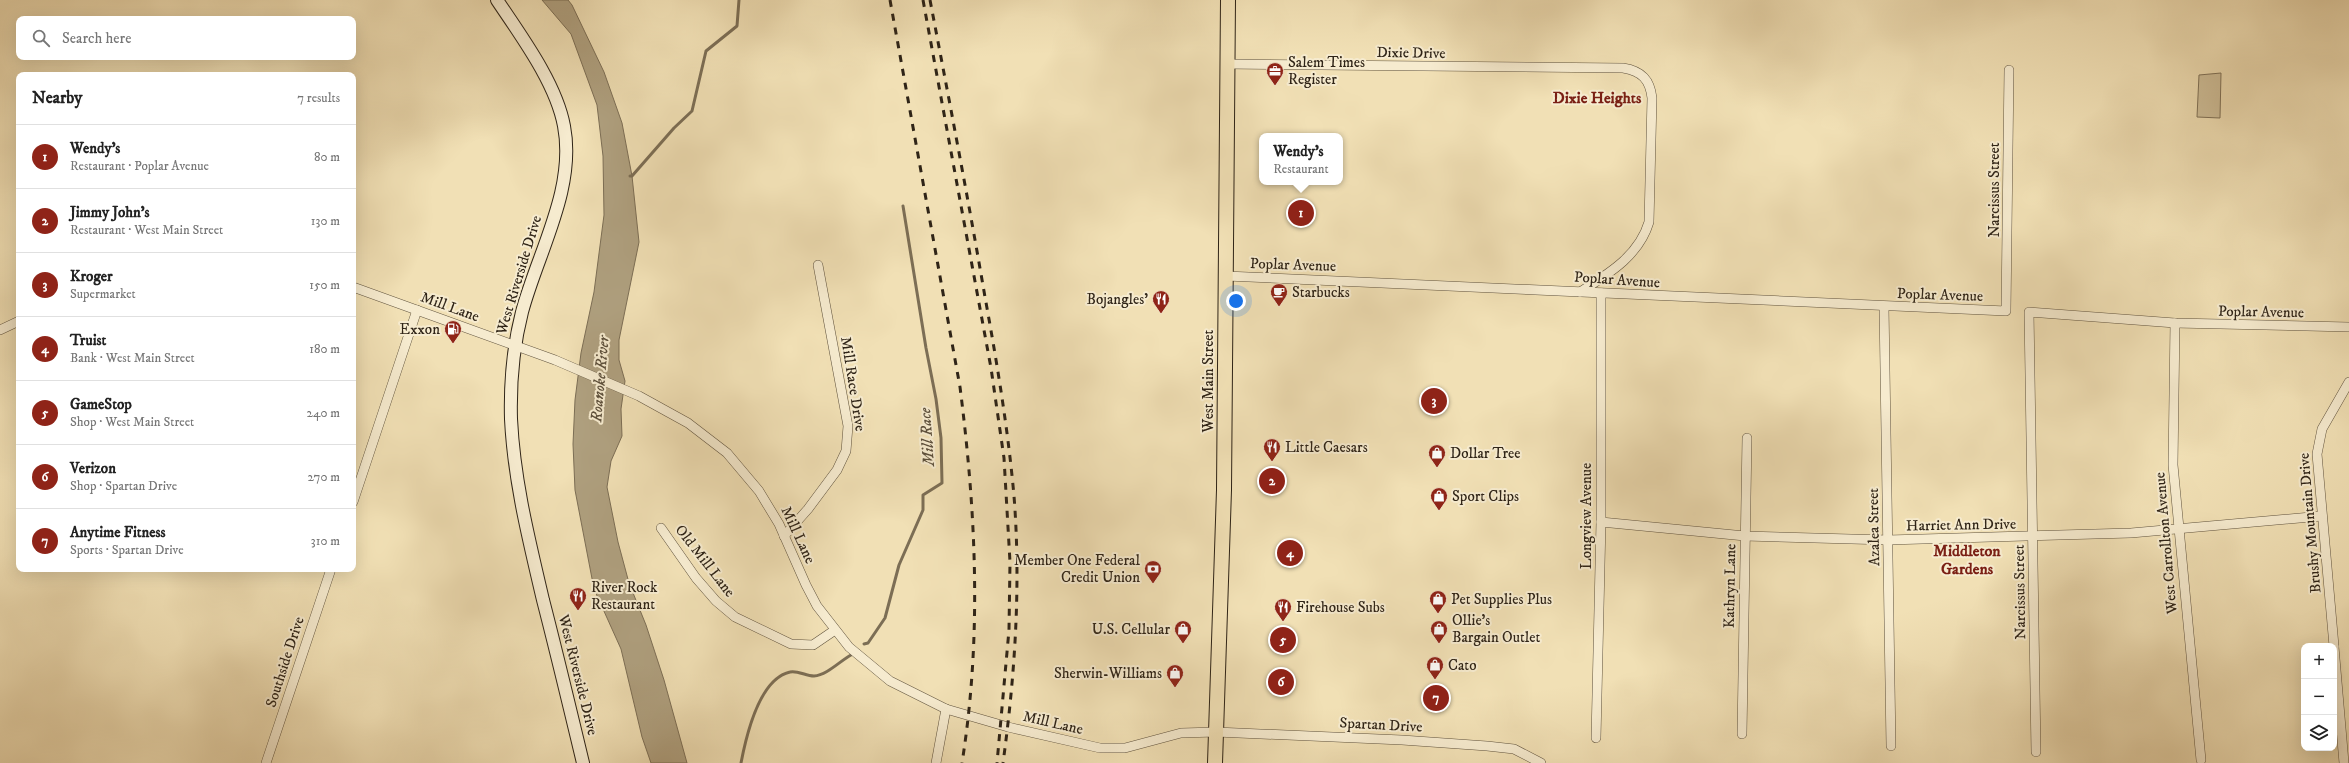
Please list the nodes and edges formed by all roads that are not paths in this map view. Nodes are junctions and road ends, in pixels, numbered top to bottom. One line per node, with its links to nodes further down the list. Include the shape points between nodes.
1 (497, 0): 18 (street, West Riverside Drive, via 551,90 564,125 567,158 563,184 522,310)
2 (1228, 0): 3 (main road, West Main Street)
3 (1228, 64): 6 (main road, West Main Street); 8 (street, Dixie Drive, via 1594,68 1632,69 1640,73 1649,82 1652,98 1649,222 1640,244 1615,268)
4 (2009, 70): 12 (street, Narcissus Street)
5 (818, 265): 26 (street, Mill Race Drive, via 848,426 846,451 831,480)
6 (1226, 276): 8 (street, Poplar Avenue); 35 (main road, West Main Street, via 1224,490)
7 (356, 288): 11 (street, Mill Lane)
8 (1580, 292): 9 (street, Poplar Avenue)
9 (1601, 293): 10 (street, Poplar Avenue); 23 (street, Longview Avenue)
10 (1884, 307): 12 (street, Poplar Avenue); 29 (street, Azalea Street)
11 (417, 310): 18 (street, Mill Lane); 21 (street)
12 (2006, 311)
13 (2029, 312): 15 (street, Poplar Avenue); 28 (street, Narcissus Street)
14 (16, 322): 17 (street)
15 (2175, 323): 16 (street, Poplar Avenue); 25 (street, West Carrollton Avenue, via 2173,450)
16 (2349, 327)
17 (0, 330)
18 (514, 346): 26 (street, Mill Lane, via 555,360 628,391 688,423 727,453 759,491); 42 (street, West Riverside Drive, via 512,419 518,491)
19 (2349, 382): 22 (street, Brushy Mountain Drive, via 2322,429 2318,441)
20 (1747, 438): 27 (street, Kathryn Lane)
21 (356, 493)
22 (2322, 516): 25 (street, Harriet Ann Drive); 32 (street, Brushy Mountain Drive)
23 (1601, 522): 27 (street, Harriet Ann Drive); 37 (street, Longview Avenue)
24 (661, 528): 31 (street, Old Mill Lane, via 696,578 716,601 735,617 791,644 814,645)
25 (2180, 529): 28 (street, Harriet Ann Drive); 40 (street, West Carrollton Avenue)
26 (784, 536): 31 (street, Mill Lane, via 806,585)
27 (1745, 536): 29 (street, Harriet Ann Drive); 36 (street, Kathryn Lane)
28 (2033, 537): 29 (street, Harriet Ann Drive); 39 (street, Narcissus Street)
29 (1888, 540): 38 (street, Azalea Street)
30 (330, 572): 41 (street, Southside Drive)
31 (835, 630): 34 (street, Mill Lane, via 852,650 890,681)
32 (2334, 643)
33 (2337, 679): 46 (street, Brushy Mountain Drive)
34 (946, 709): 35 (street, Mill Lane, via 1008,727 1100,748 1126,748 1181,733); 43 (street)
35 (1216, 732): 44 (main road, West Main Street); 45 (street, Spartan Drive, via 1488,746 1514,749)
36 (1742, 734)
37 (1596, 738)
38 (1891, 746)
39 (2036, 752)
40 (2201, 760)
41 (266, 763)
42 (584, 763)
43 (936, 763)
44 (1215, 763)
45 (1542, 763)
46 (2344, 763)

